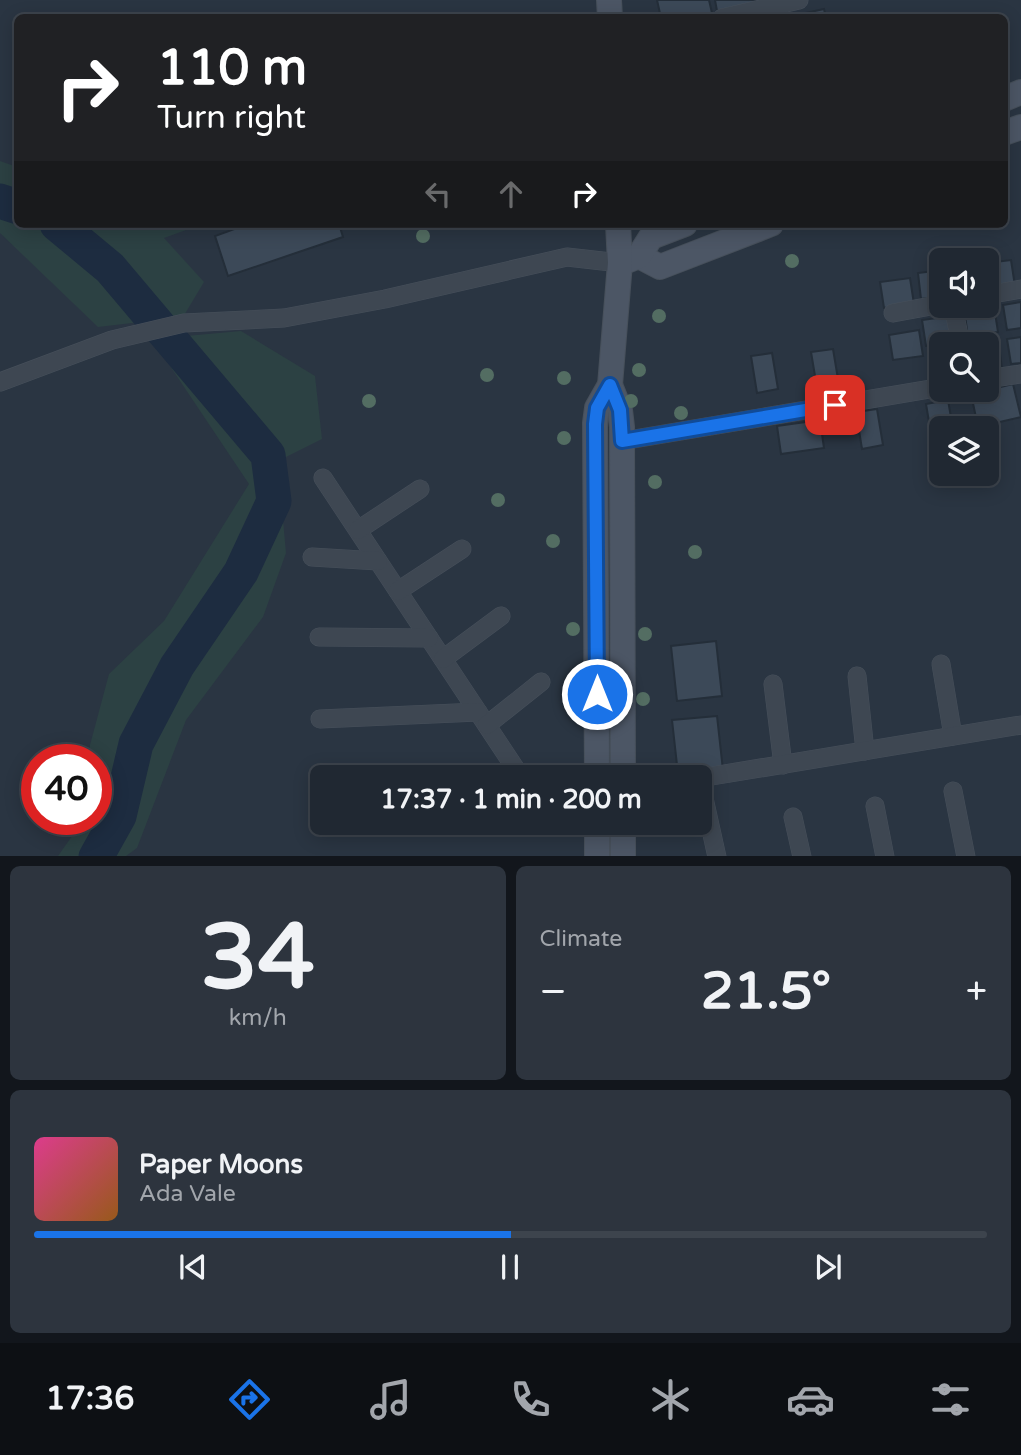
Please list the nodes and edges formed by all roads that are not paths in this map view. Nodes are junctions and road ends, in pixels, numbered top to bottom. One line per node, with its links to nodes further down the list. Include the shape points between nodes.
1 (799, 0): 2 (street)
2 (739, 14)
3 (619, 228): 6 (street)
4 (675, 228): 6 (street, via 651,237)
5 (761, 228): 6 (street, via 660,267)
6 (630, 260): 13 (street, via 567,257 284,318 184,323 138,333); 14 (street)
7 (1021, 289): 8 (street)
8 (999, 293)
9 (929, 306): 10 (street)
10 (893, 313)
11 (1021, 374): 12 (street)
12 (999, 377)
13 (0, 382)
14 (610, 385): 16 (street, via 620,410); 38 (street, via 597,408 595,424)
15 (929, 389): 16 (street)
16 (622, 441): 39 (street)
17 (323, 478): 19 (street)
18 (420, 489): 19 (street)
19 (358, 530): 22 (street)
20 (462, 549): 23 (street)
21 (312, 557): 22 (street)
22 (378, 561): 23 (street)
23 (398, 591): 26 (street)
24 (501, 616): 27 (street)
25 (319, 637): 26 (street)
26 (429, 638): 27 (street)
27 (443, 659): 32 (street)
28 (941, 664): 35 (street)
29 (857, 676): 36 (street)
30 (541, 682): 32 (street)
31 (773, 684): 40 (street)
32 (482, 718): 33 (street); 37 (street)
33 (320, 719)
34 (1021, 725): 35 (street)
35 (953, 736): 36 (street)
36 (864, 751): 40 (street)
37 (513, 765)
38 (591, 765)
39 (623, 765)
40 (783, 765): 41 (street)
41 (712, 777)
42 (953, 791): 53 (street)
43 (875, 806): 52 (street)
44 (793, 817): 51 (street)
45 (712, 833): 50 (street)
46 (597, 835): 48 (street)
47 (623, 835): 49 (street)
48 (597, 856)
49 (623, 856)
50 (717, 856)
51 (802, 856)
52 (885, 856)
53 (967, 856)

